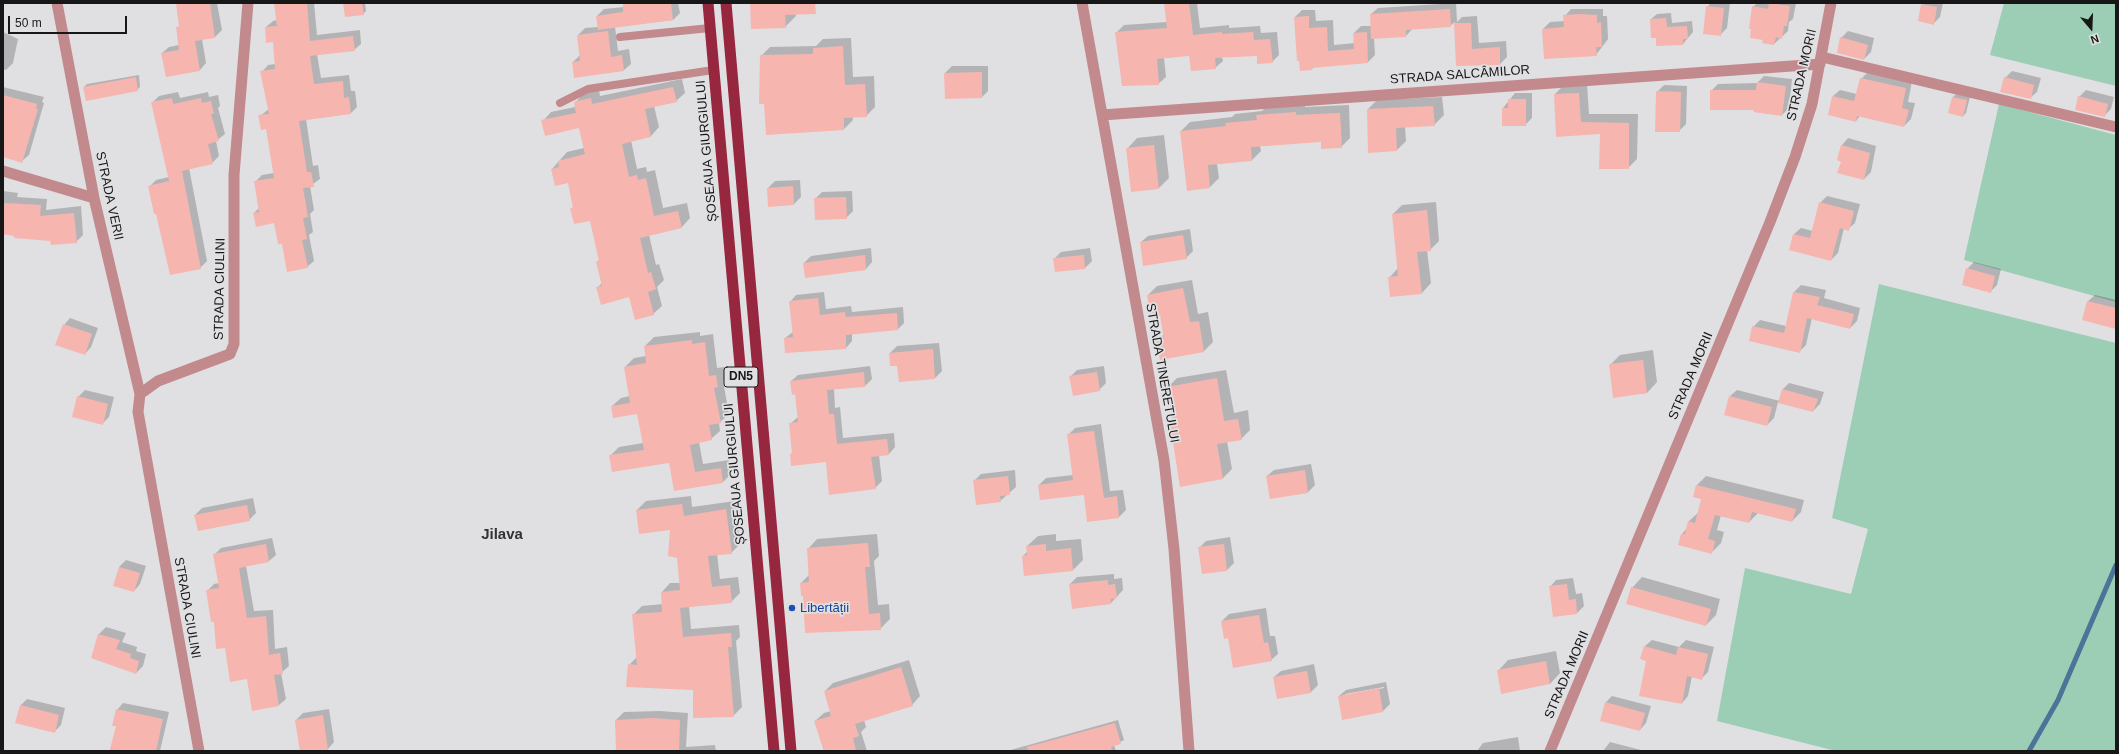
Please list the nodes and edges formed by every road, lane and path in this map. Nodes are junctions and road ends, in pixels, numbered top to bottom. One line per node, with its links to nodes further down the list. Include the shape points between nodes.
1 (57, 3): 15 (street, STRADA VERII)
2 (248, 3): 16 (street, STRADA CIULINI, via 234,175 234,344 230,354 158,381)
3 (708, 3): 7 (highway, ȘOSEAUA GIURGIULUI / DN5)
4 (726, 3): 19 (highway, DN5)
5 (1082, 3): 12 (street, STRADA TINERETULUI)
6 (1831, 3): 9 (street, STRADA MORII)
7 (710, 28): 8 (lane); 10 (highway, ȘOSEAUA GIURGIULUI / DN5)
8 (620, 37)
9 (1821, 60): 12 (street, STRADA SALCÂMILOR); 13 (street, STRADA SALCÂMILOR); 21 (street, STRADA MORII, via 1807,119 1770,222)
10 (713, 70): 11 (lane, via 588,89); 18 (highway, ȘOSEAUA GIURGIULUI / DN5)
11 (560, 103)
12 (1102, 114): 20 (street, STRADA TINERETULUI, via 1164,460 1174,549)
13 (2116, 127)
14 (3, 171): 15 (street)
15 (94, 198): 16 (street, STRADA VERII)
16 (140, 394): 17 (street, STRADA CIULINI, via 138,412)
17 (199, 751)
18 (774, 751)
19 (791, 751)
20 (1189, 751)
21 (1550, 751)

